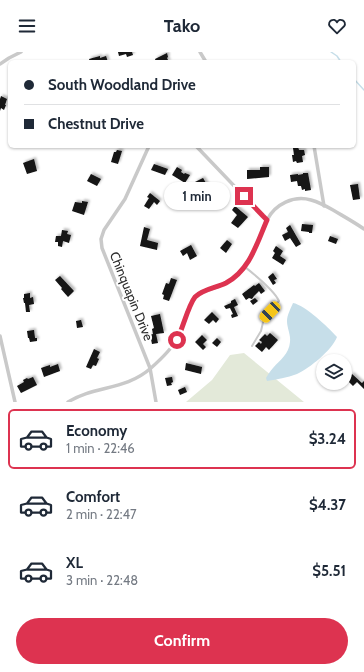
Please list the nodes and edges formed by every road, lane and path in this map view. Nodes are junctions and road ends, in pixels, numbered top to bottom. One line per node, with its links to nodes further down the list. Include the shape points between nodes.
1 (21, 52): 2 (street)
2 (0, 64)
3 (148, 148): 12 (street, Chinquapin Drive, via 125,199 104,230 101,239 102,248)
4 (198, 148): 7 (street)
5 (314, 148): 6 (street)
6 (324, 206): 7 (street, via 313,200 300,198 276,208); 8 (street)
7 (267, 220): 9 (street)
8 (364, 229)
9 (245, 267): 11 (lane, via 273,292 279,301 264,318 261,331); 12 (street, via 221,286 196,296 175,343)
10 (0, 336): 13 (street)
11 (252, 346)
12 (150, 368): 14 (street, via 124,384 84,393); 15 (street, Chinquapin Drive)
13 (14, 402)
14 (68, 402)
15 (156, 402)

